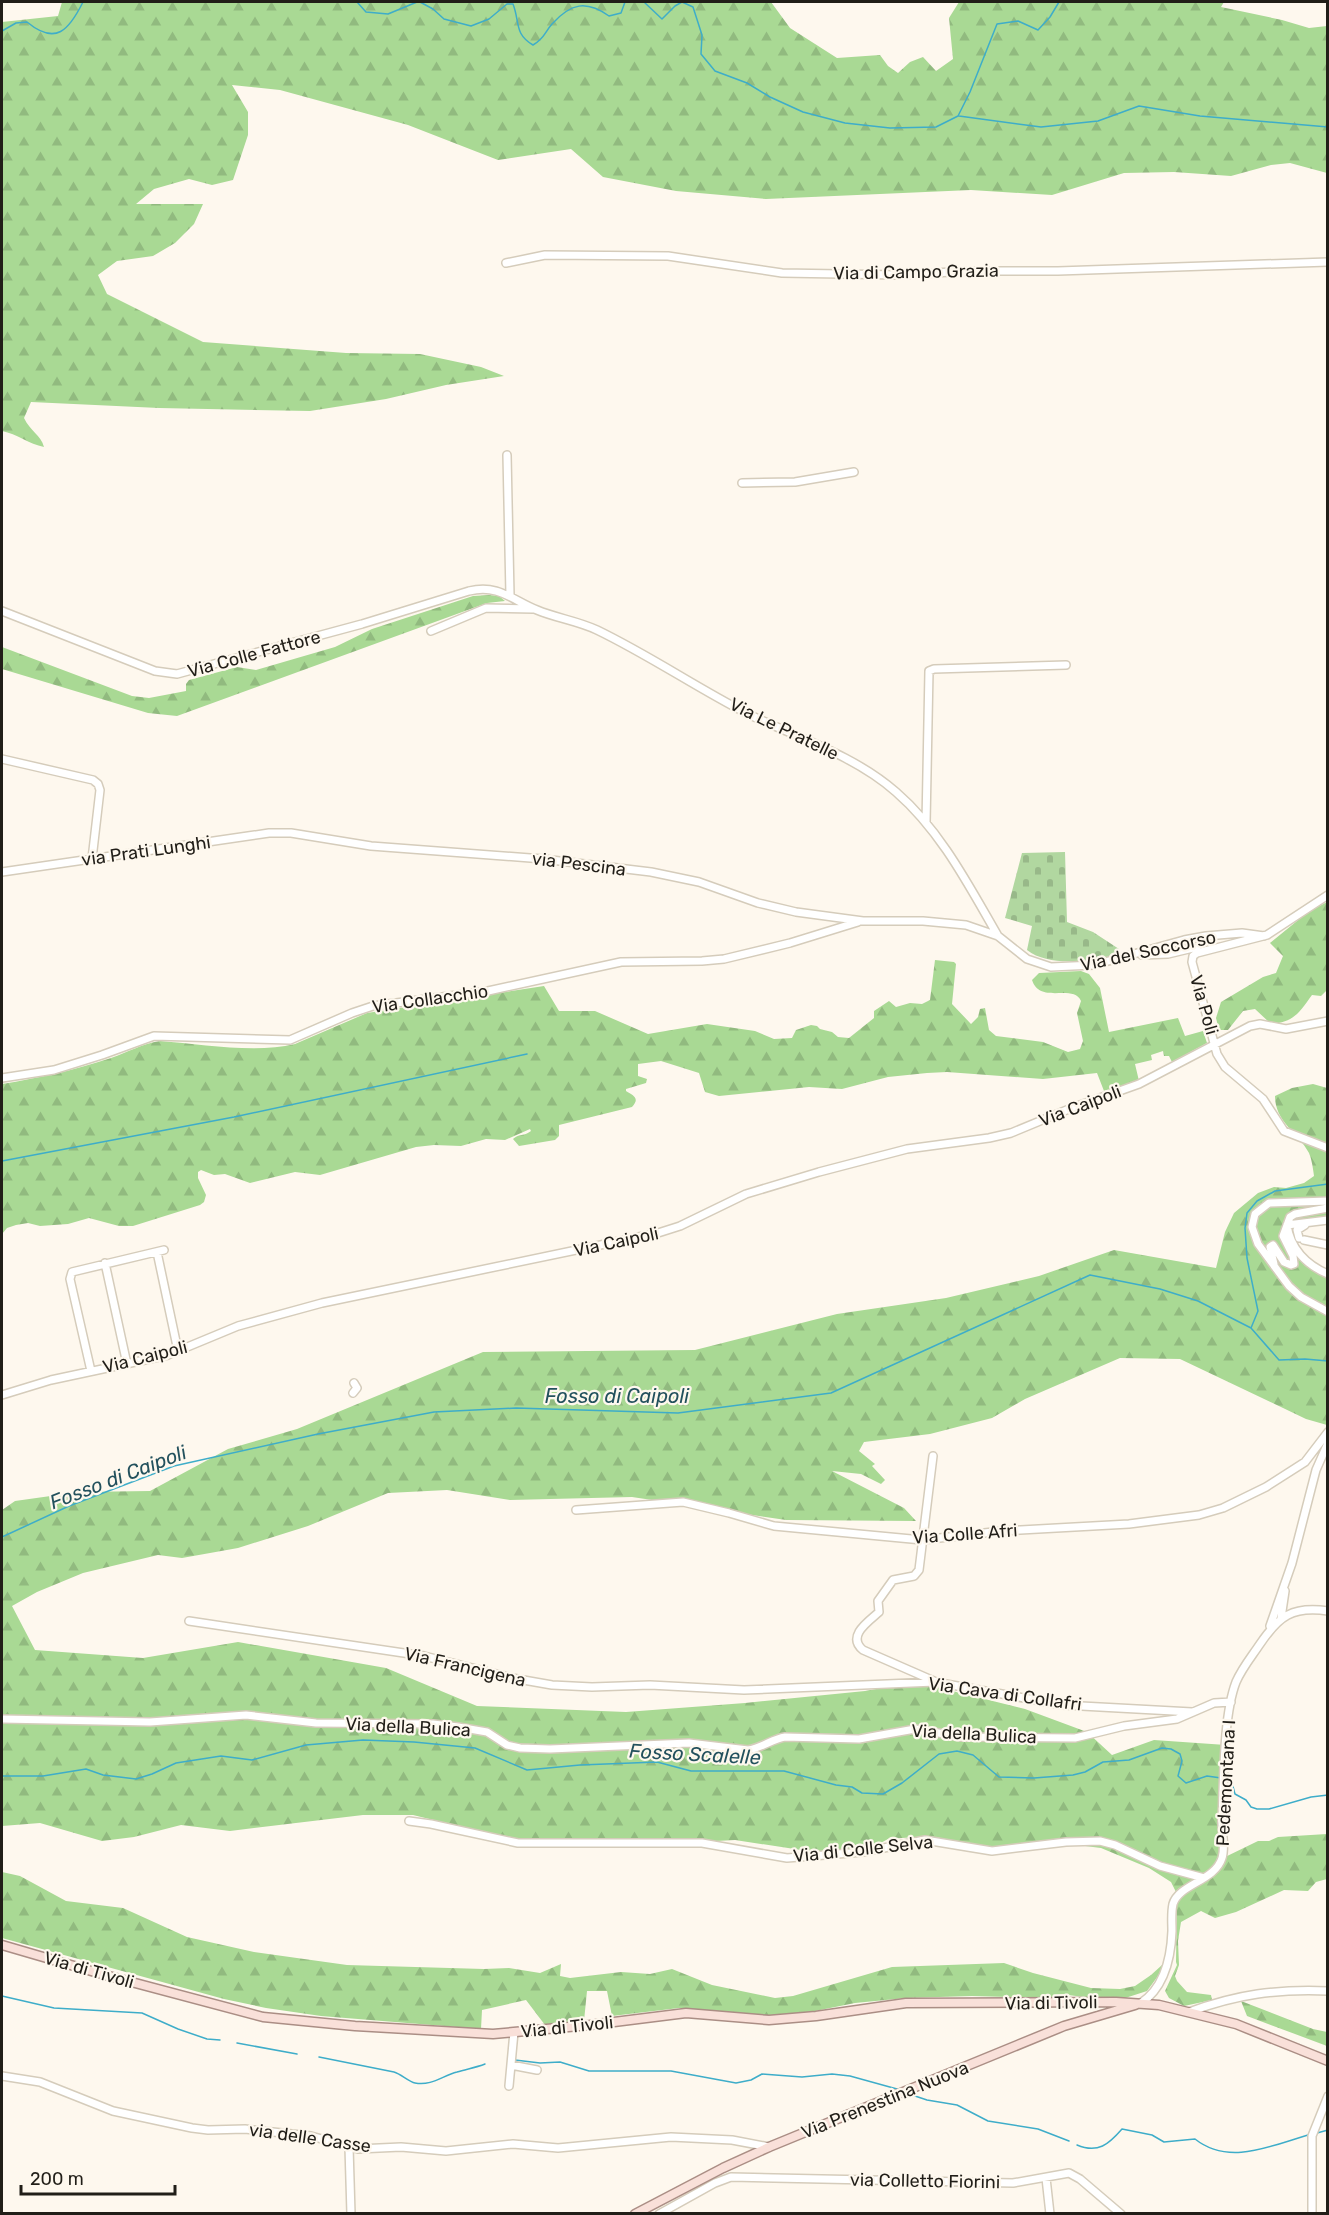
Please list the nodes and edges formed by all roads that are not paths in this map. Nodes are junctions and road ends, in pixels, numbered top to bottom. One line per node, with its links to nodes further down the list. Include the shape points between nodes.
1 (1328, 262): 2 (street, Via di Campo Grazia, via 908,274 782,273 668,256 545,255)
2 (506, 263)
3 (507, 454): 6 (street)
4 (854, 472): 5 (street, via 795,482)
5 (742, 483)
6 (510, 595): 7 (street, Via Le Pratelle); 8 (street, Via Colle Fattore, via 471,590 177,674 155,671)
7 (535, 609): 9 (street, via 486,608); 12 (street, Via Le Pratelle, via 595,629 748,713 842,757 891,787)
8 (2, 611)
9 (430, 631)
10 (1066, 664): 12 (street, via 929,671)
11 (2, 759): 14 (street, via 98,784)
12 (926, 823): 18 (street, Via Le Pratelle)
13 (291, 833): 14 (street, via Prati Lunghi); 17 (street, via Pescina, via 388,848 657,873 699,882 773,907)
14 (92, 859): 15 (street, via Prati Lunghi)
15 (2, 872)
16 (1328, 895): 19 (street, Via Poli)
17 (863, 921): 18 (street, Via del Soccorso, via 961,925); 24 (street, Via Collacchio, via 728,958 621,962 488,991 373,1006 288,1040 149,1036 80,1062)
18 (998, 936): 21 (street, Via del Soccorso, via 1024,957 1048,967 1085,967)
19 (1263, 936): 20 (street, Via Poli); 21 (street, Via del Soccorso, via 1237,933 1199,937)
20 (1198, 952): 21 (street, via 1193,948); 23 (street, Via Poli, via 1192,962)
21 (1133, 955)
22 (1328, 1021): 23 (street, Via Caipoli, via 1286,1029 1254,1024)
23 (1215, 1044): 25 (street, Via Poli, via 1222,1064 1259,1094 1283,1129); 35 (street, Via Caipoli, via 1139,1084 1005,1135 898,1151 752,1192 658,1233 322,1303 238,1326)
24 (2, 1078)
25 (1328, 1148)
26 (1328, 1200): 32 (street, via 1273,1202 1258,1210 1252,1220 1252,1231)
27 (1328, 1208): 29 (street, via 1293,1214)
28 (1324, 1220): 29 (street); 30 (street, via 1300,1227 1297,1232 1301,1239)
29 (1287, 1225): 32 (street, via 1283,1236 1294,1264 1284,1262 1274,1245 1270,1247); 33 (street, via 1299,1253)
30 (1328, 1245)
31 (105, 1263): 35 (street, via 160,1251); 36 (street); 37 (street, via 72,1272 70,1279)
32 (1274, 1266): 34 (street, via 1294,1292)
33 (1328, 1274)
34 (1328, 1312)
35 (178, 1351): 36 (street, Via Caipoli)
36 (127, 1364): 37 (street, Via Caipoli)
37 (91, 1371): 40 (street, Via Caipoli)
38 (354, 1383): 39 (street, via 357,1388)
39 (353, 1393)
40 (2, 1395)
41 (1328, 1432): 45 (street, Via Colle Afri, via 1305,1462 1266,1487 1207,1514)
42 (1328, 1443): 46 (street, via 1316,1470)
43 (933, 1456): 45 (street)
44 (576, 1510): 45 (street, Via Colle Afri, via 681,1502 774,1526)
45 (922, 1540): 52 (street, via 918,1572 892,1582 878,1601 879,1612 861,1628 857,1640 863,1650)
46 (1287, 1580): 47 (street); 50 (street)
47 (1284, 1601): 48 (street); 50 (street)
48 (1298, 1611): 49 (street); 50 (street)
49 (1328, 1611)
50 (1278, 1615): 54 (street, Pedemontana I, via 1240,1674)
51 (189, 1621): 53 (street, Via Francigena, via 430,1657 548,1684)
52 (935, 1682): 53 (street, Via Cava di Collafri); 55 (street, Via Cava di Collafri, via 1070,1705)
53 (744, 1690)
54 (1231, 1702): 55 (street, Via della Bulica, via 1217,1702); 58 (street, Pedemontana I, via 1222,1859)
55 (1195, 1712): 56 (street, Via della Bulica, via 1075,1738 962,1737 913,1729 859,1739 785,1737 748,1750 689,1743 520,1748 484,1731 458,1727 316,1723 246,1715 150,1722)
56 (2, 1719)
57 (409, 1821): 58 (street, Via di Colle Selva, via 518,1843 702,1843 787,1857 868,1852 925,1840 992,1851 1100,1841 1160,1866)
58 (1204, 1878): 61 (street, Pedemontana I, via 1175,1899 1168,1966 1154,1991)
59 (2, 1945): 63 (main road, Via di Tivoli, via 263,2017 475,2034)
60 (1328, 1991): 62 (street, via 1269,1991 1223,2000)
61 (1141, 2003): 62 (main road, Via di Tivoli); 63 (main road, Via di Tivoli, via 911,2003 770,2020 689,2013); 71 (main road, Via Prenestina Nuova, via 1064,2026)
62 (1188, 2013): 64 (main road, Via di Tivoli, via 1255,2030)
63 (514, 2032): 65 (street)
64 (1328, 2061)
65 (511, 2065): 66 (street); 68 (street)
66 (537, 2070)
67 (2, 2076): 70 (street, via delle Casse, via 40,2082 113,2111 192,2128 311,2136)
68 (509, 2086)
69 (1328, 2096): 78 (street, via 1312,2136)
70 (349, 2147): 71 (street, via delle Casse, via 446,2151 513,2144 558,2148 667,2137); 73 (street)
71 (769, 2147): 74 (main road, Via Prenestina Nuova)
72 (1046, 2178): 75 (street, via Colletto Fiorini, via 1013,2183 741,2176 727,2178); 76 (street); 77 (street, via Colletto Fiorini, via 1074,2175)
73 (351, 2214)
74 (635, 2214)
75 (659, 2214)
76 (1050, 2214)
77 (1121, 2214)
78 (1312, 2214)

